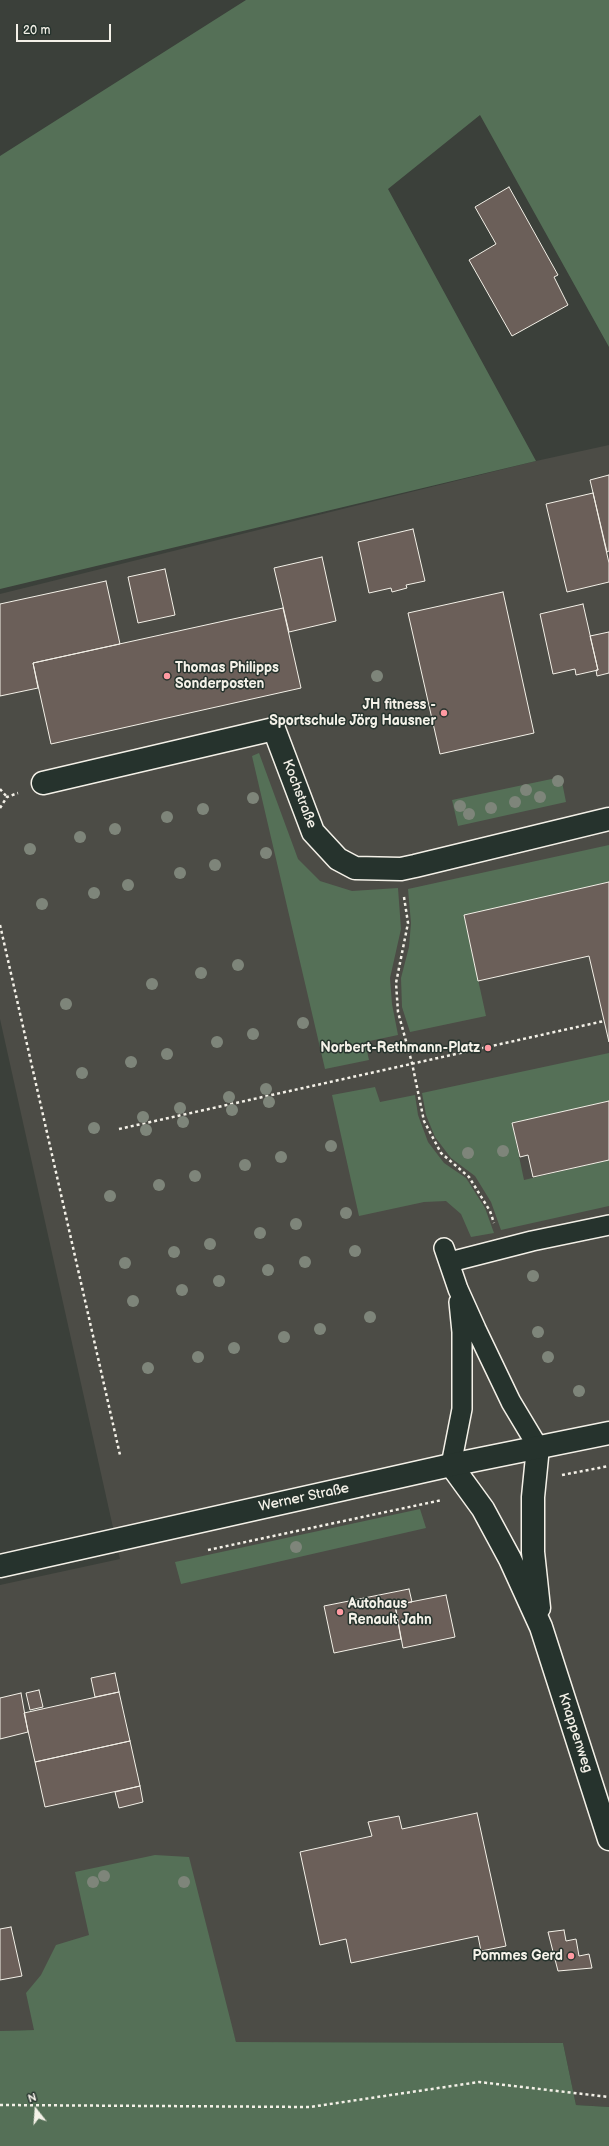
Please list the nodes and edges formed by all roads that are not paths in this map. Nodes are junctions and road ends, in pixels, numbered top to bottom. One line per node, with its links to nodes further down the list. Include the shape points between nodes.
1 (43, 783): 2 (street, Kochstraße, via 274,729 313,832 338,859 355,868 400,869)
2 (609, 819)
3 (609, 1225): 4 (lane, via 503,1248 447,1255)
4 (458, 1289): 6 (lane, via 511,1402); 7 (lane, via 462,1332 462,1409)
5 (609, 1433): 6 (street, Werner Straße)
6 (538, 1447): 7 (street, Werner Straße); 9 (street, Knappenweg, via 534,1481 533,1552)
7 (451, 1465): 8 (street, Werner Straße); 9 (street, Knappenweg, via 483,1509 510,1559)
8 (0, 1566)
9 (541, 1627): 10 (street, Knappenweg)
10 (609, 1840)

